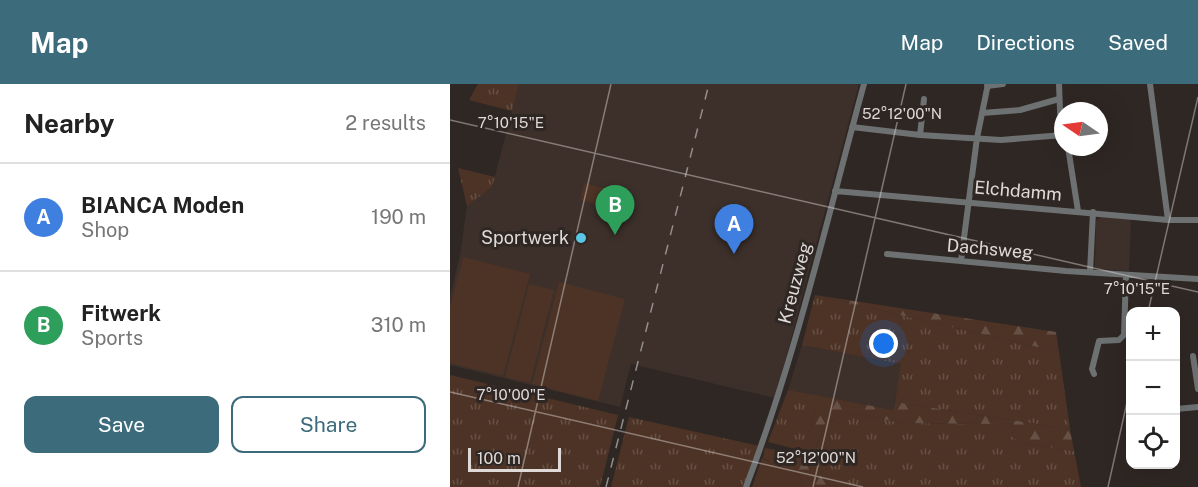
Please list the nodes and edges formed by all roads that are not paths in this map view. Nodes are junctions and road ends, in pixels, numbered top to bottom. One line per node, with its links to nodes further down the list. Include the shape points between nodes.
1 (864, 84): 10 (street, Kreuzweg)
2 (1003, 84): 5 (street)
3 (1059, 84): 7 (street)
4 (1150, 84): 19 (street)
5 (987, 85): 9 (street)
6 (924, 99): 11 (street)
7 (1059, 99): 8 (street); 9 (street, via 1020,110)
8 (1059, 102)
9 (981, 113): 13 (street)
10 (852, 127): 11 (street); 15 (street, Kreuzweg)
11 (920, 135): 13 (street)
12 (1054, 136): 13 (street)
13 (977, 138): 16 (street)
14 (1069, 156): 17 (street)
15 (835, 191): 16 (street, Elchdamm); 31 (street, Kreuzweg, via 803,315)
16 (969, 202): 17 (street, Elchdamm); 22 (street)
17 (1078, 211): 18 (street, Elchdamm)
18 (1093, 212): 19 (street, Elchdamm); 23 (street)
19 (1168, 220): 20 (street, Elchdamm)
20 (1198, 220)
21 (887, 254): 22 (street, Dachsweg)
22 (961, 261): 23 (street, Dachsweg)
23 (1090, 272): 24 (street, Dachsweg)
24 (1126, 275): 25 (street, Dachsweg); 27 (street, via 1124,335 1119,340 1099,341)
25 (1198, 279)
26 (1193, 356): 28 (street)
27 (1094, 375)
28 (1198, 389)
29 (1198, 407): 30 (street)
30 (1180, 409)
31 (746, 487)

